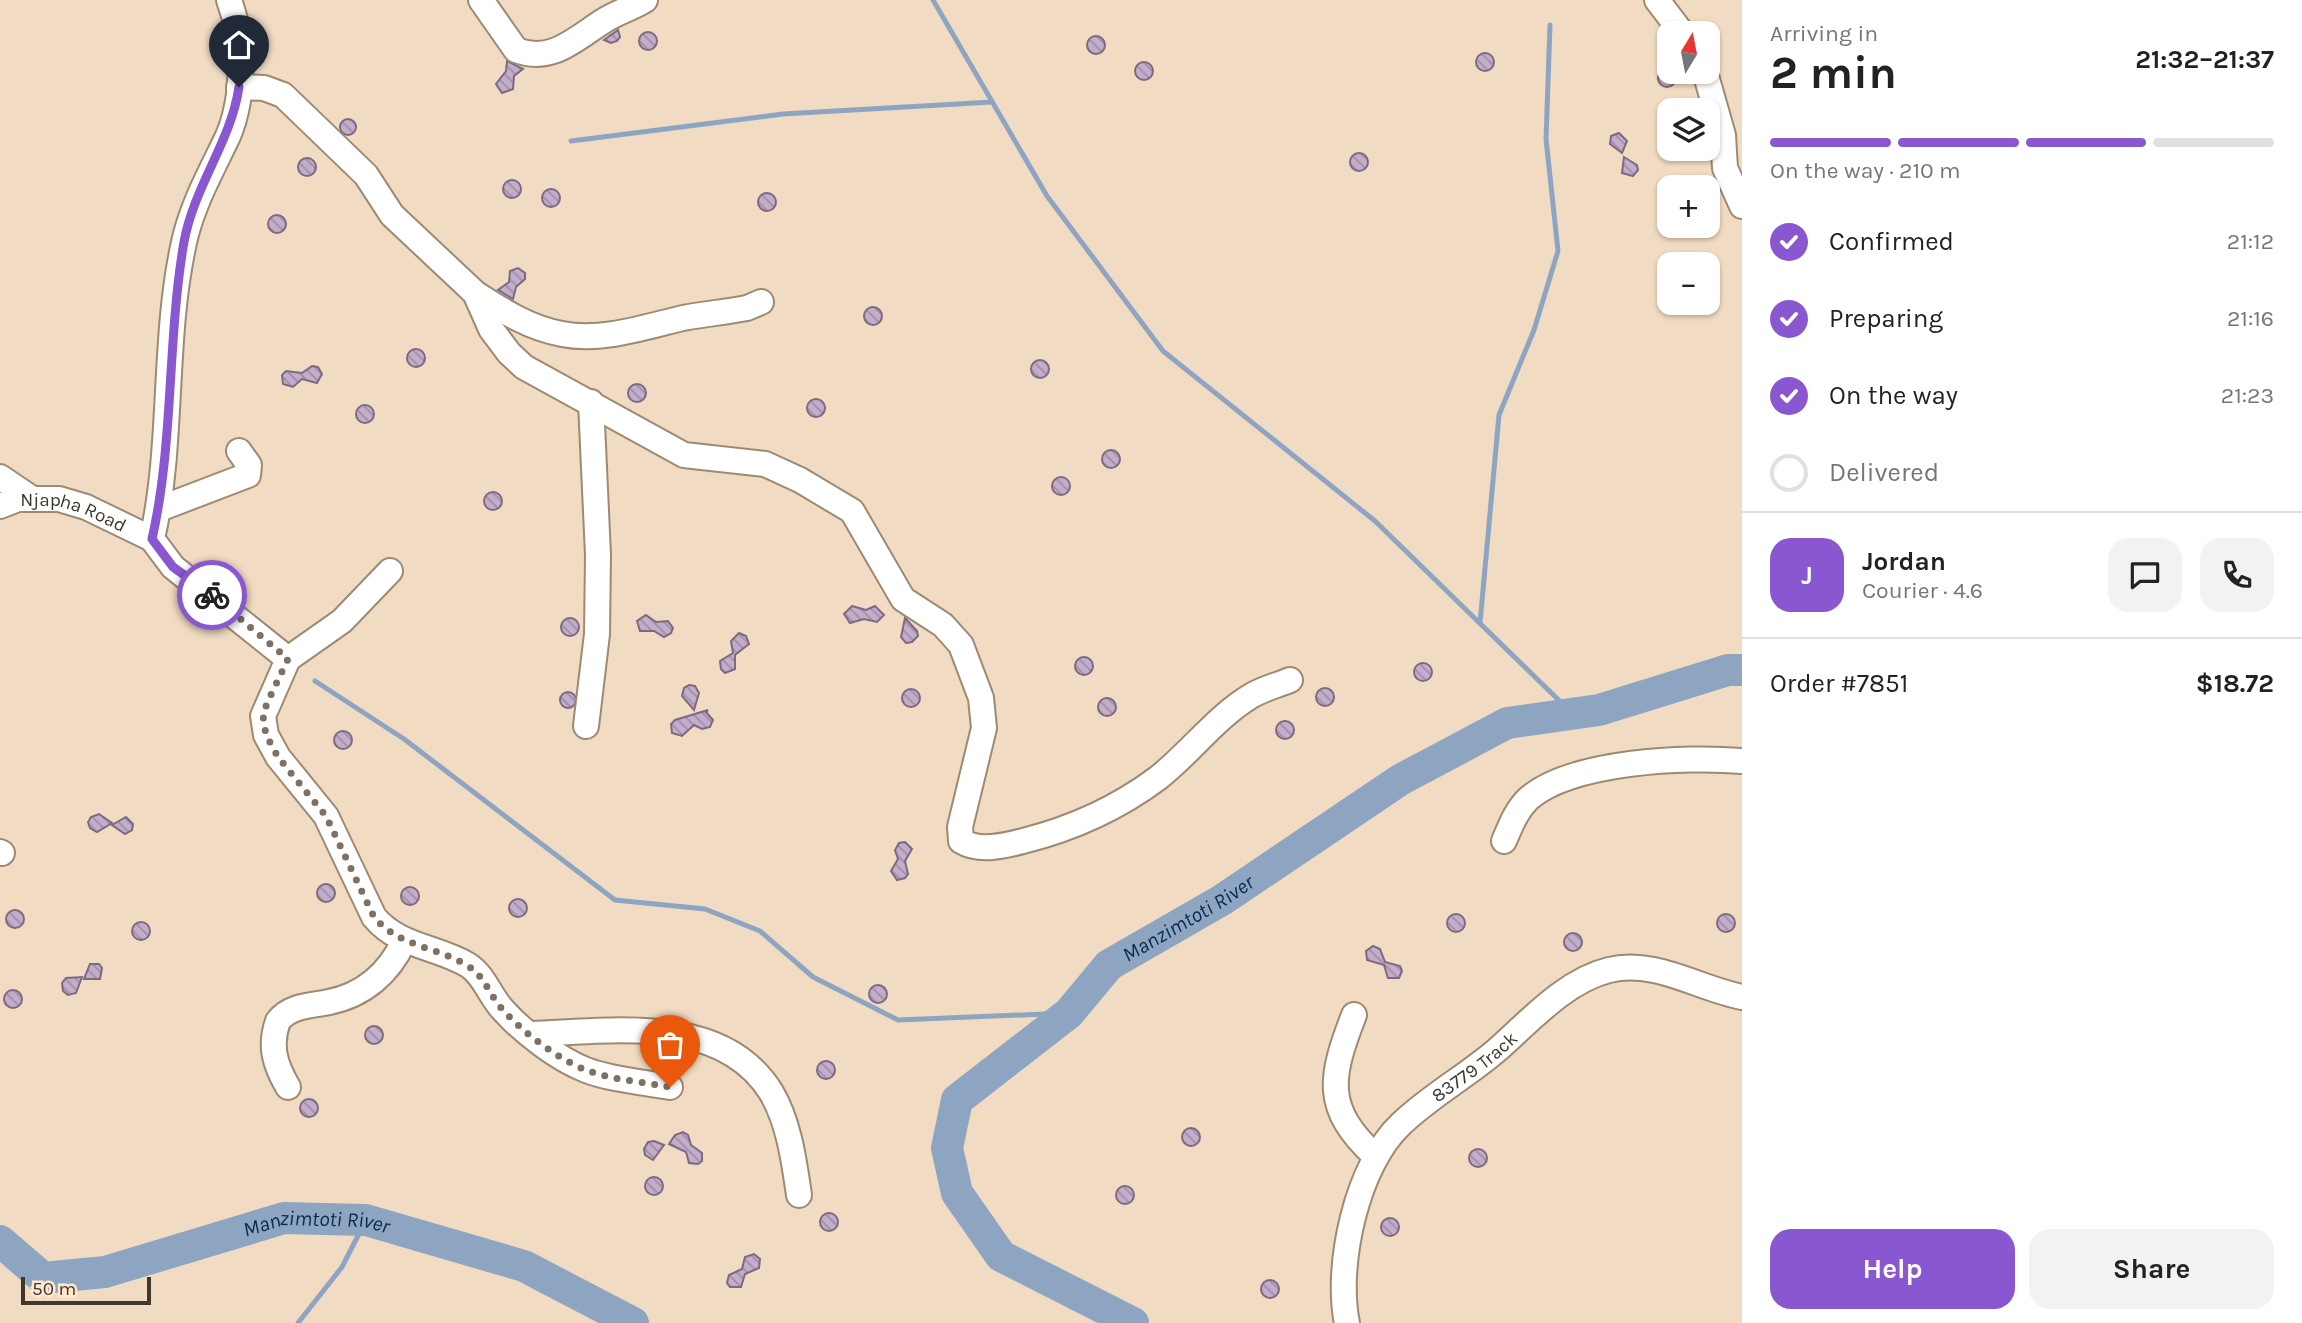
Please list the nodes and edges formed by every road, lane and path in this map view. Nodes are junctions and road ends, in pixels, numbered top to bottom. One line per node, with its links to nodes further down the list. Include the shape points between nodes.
1 (229, 0): 7 (street, via 238,38)
2 (481, 0): 3 (street, via 516,50 541,55 555,52)
3 (645, 0)
4 (1657, 0): 5 (street)
5 (1673, 21)
6 (1709, 84): 8 (street, via 1723,135 1726,168)
7 (239, 87): 9 (street, via 283,95 366,175 392,215); 16 (street, via 228,135 205,178 185,239)
8 (1742, 206)
9 (474, 293): 10 (street, via 534,327 587,336); 11 (street, via 491,328 524,367)
10 (761, 302)
11 (592, 402): 20 (street, via 684,455 765,464 852,511 903,599 943,625 961,645 981,698 984,728 960,827 961,841 967,845 1014,844 1062,831 1121,802 1158,777 1251,696); 21 (street, via 597,634)
12 (239, 451): 16 (street, via 249,465 248,475)
13 (0, 477): 14 (street)
14 (31, 498): 15 (street, Njapha Road); 17 (street, Njapha Road, via 59,499 86,507)
15 (0, 506)
16 (159, 509): 17 (street)
17 (152, 539): 19 (street, Njapha Road, via 173,567)
18 (390, 571): 19 (street, via 342,621)
19 (288, 659): 24 (street, via 263,716 266,735 326,816 374,917)
20 (1290, 680)
21 (586, 726)
22 (1742, 761): 23 (street, via 1658,762 1604,768 1562,781 1530,798 1515,814)
23 (1504, 841)
24 (404, 941): 27 (street, via 478,973 502,1010); 28 (street, via 392,963 366,988 349,997 300,1007 278,1021 273,1050 276,1067)
25 (1742, 997): 30 (street, 83779 Track, via 1639,966 1590,976 1401,1124)
26 (1354, 1015): 30 (street, via 1340,1051 1335,1095 1340,1115 1355,1138)
27 (531, 1034): 29 (street, via 586,1070); 31 (street, via 682,1034 712,1042 738,1056 771,1093 792,1149)
28 (288, 1087)
29 (670, 1087)
30 (1375, 1156): 32 (street, 83779 Track, via 1347,1248)
31 (799, 1195)
32 (1347, 1323)

